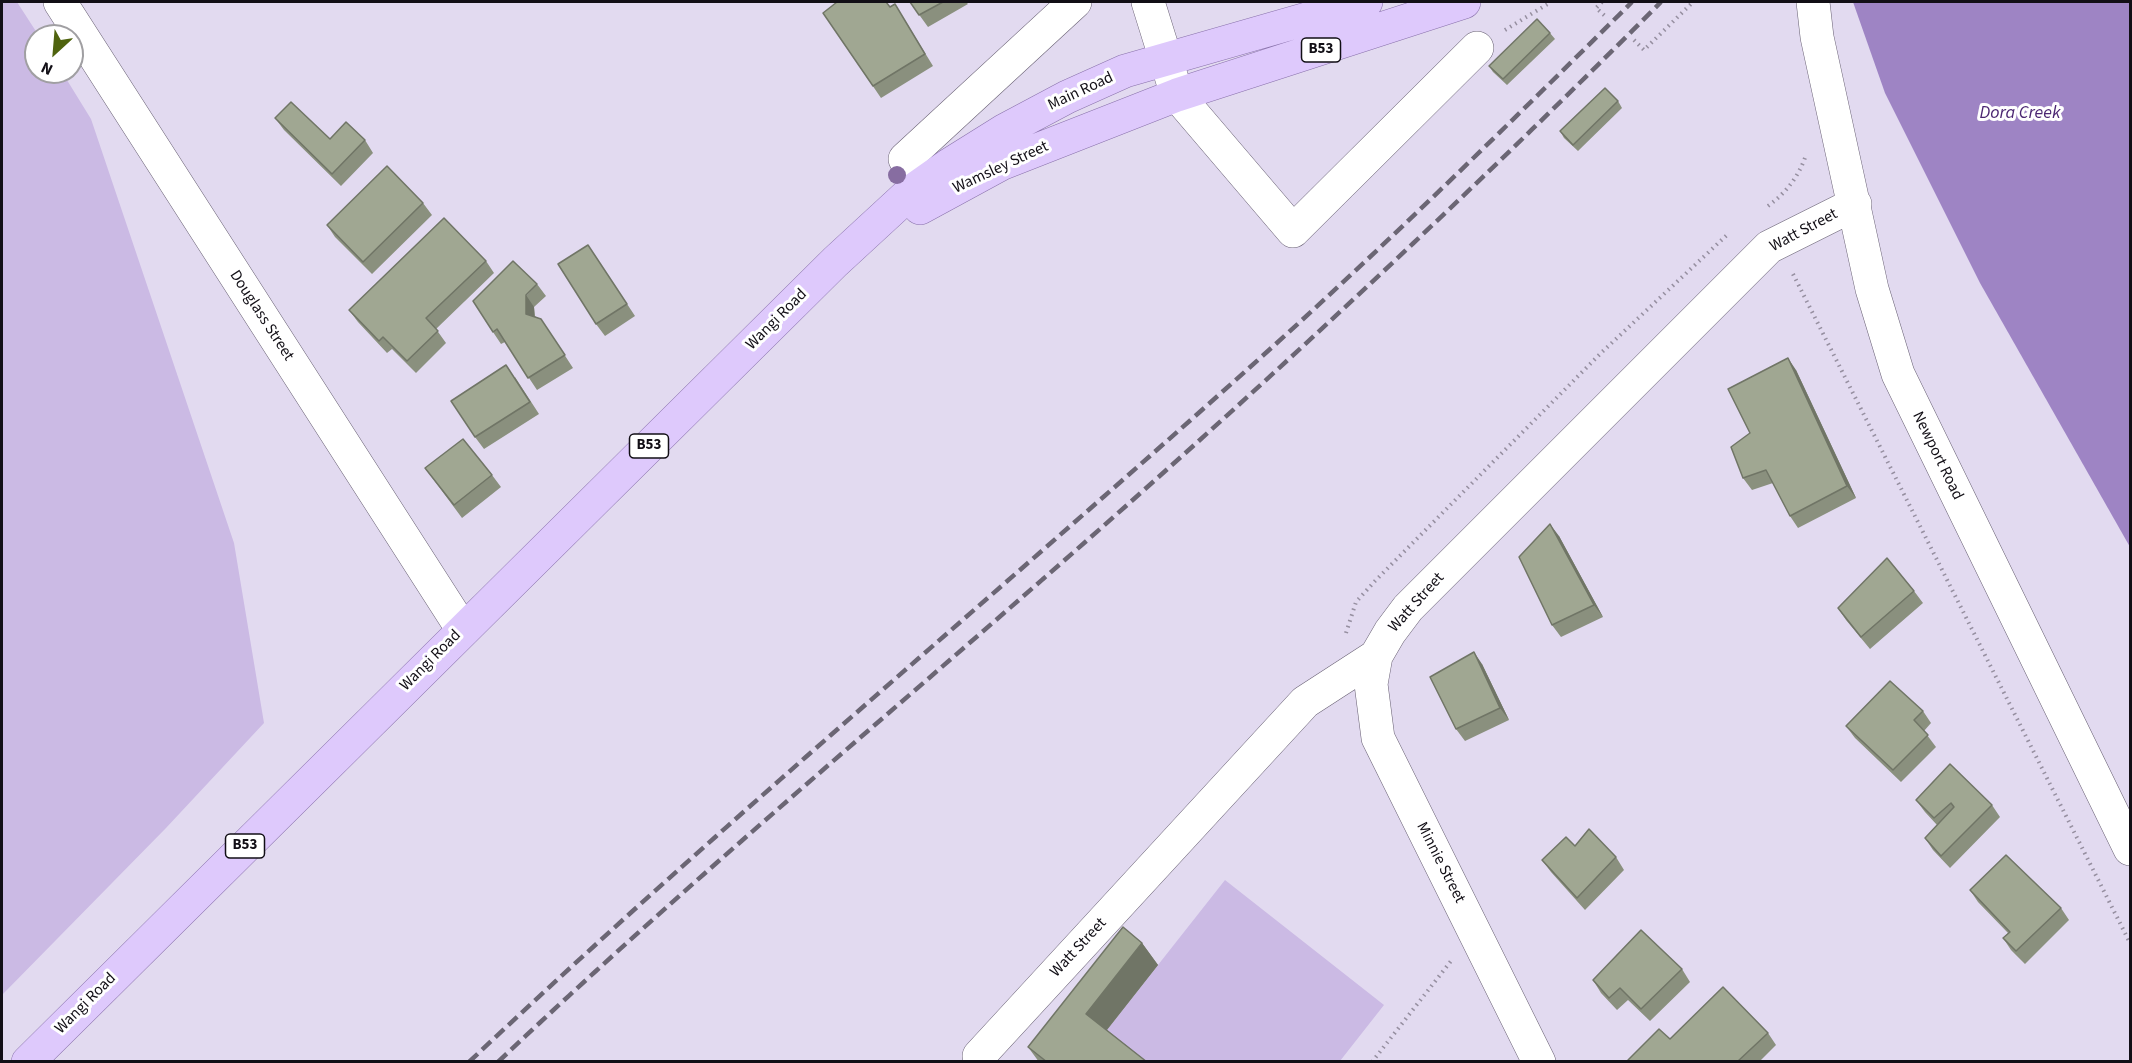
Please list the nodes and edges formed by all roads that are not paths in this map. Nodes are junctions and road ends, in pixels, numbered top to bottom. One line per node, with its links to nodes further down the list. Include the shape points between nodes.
1 (60, 2): 15 (street, Douglass Street)
2 (1075, 2): 12 (street)
3 (1148, 2): 10 (street)
4 (1366, 2): 10 (main road, Main Road / B53)
5 (1464, 2): 11 (main road, B53)
6 (1804, 2): 8 (street, Newport Road)
7 (1813, 2): 8 (street, Newport Road)
8 (1817, 37): 13 (street, Newport Road)
9 (1477, 48): 11 (street, via 1293,231)
10 (1166, 58): 11 (street); 14 (main road, Main Road / B53, via 1067,96 1005,130 912,191)
11 (1177, 95): 14 (main road, Wamsley Street / B53, via 1001,164 935,199)
12 (905, 159)
13 (1855, 204): 16 (street, Watt Street, via 1769,247 1408,608); 17 (street, Newport Road, via 1872,289 1898,374)
14 (836, 262): 15 (main road, Wangi Road / B53)
15 (463, 630): 19 (main road, Wangi Road / B53)
16 (1376, 657): 18 (street, Watt Street, via 1305,702); 20 (street, Minnie Street, via 1371,684 1378,738)
17 (2130, 849)
18 (979, 1056)
19 (28, 1062)
20 (1539, 1062)

